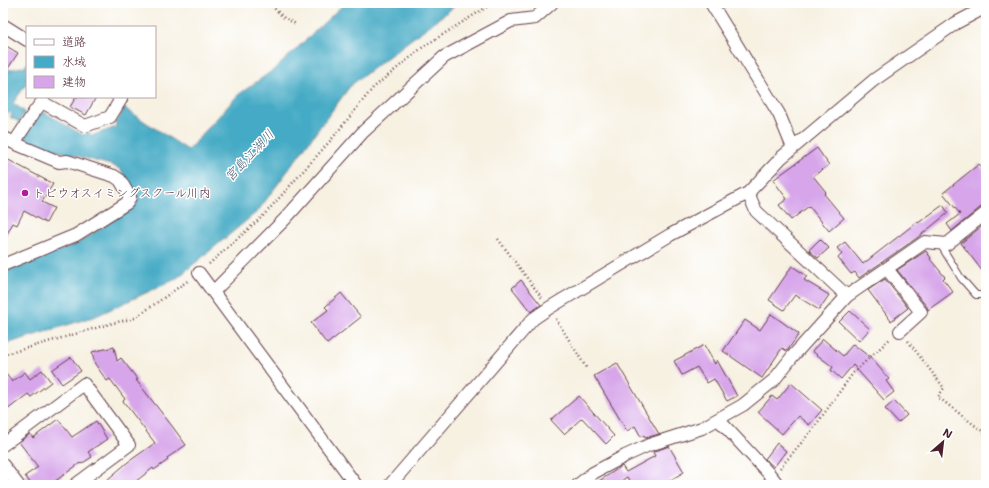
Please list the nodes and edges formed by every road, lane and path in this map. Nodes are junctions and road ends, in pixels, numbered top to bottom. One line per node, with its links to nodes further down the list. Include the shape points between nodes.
1 (269, 3): 6 (path, via 284,18)
2 (493, 3): 19 (path, via 423,47 373,88 332,140 263,216)
3 (552, 3): 20 (street, via 535,18 511,21 444,57 363,132 285,219)
4 (711, 3): 13 (street, via 779,114)
5 (986, 6): 13 (street, via 956,23 874,80)
6 (296, 24)
7 (3, 25): 8 (street)
8 (26, 39)
9 (120, 98): 10 (street, via 110,117 85,126)
10 (52, 102): 12 (street, via 42,102)
11 (3, 137): 12 (street)
12 (14, 143): 17 (street, via 59,162 67,161 114,176 120,180 130,197 127,203 76,235)
13 (793, 148): 14 (street)
14 (748, 193): 22 (street, via 756,211); 33 (street, via 670,235 533,319)
15 (986, 213): 16 (street, via 947,244)
16 (940, 244): 18 (street, via 925,242); 21 (lane, via 961,278 976,295)
17 (3, 265)
18 (887, 268): 22 (street); 23 (street, via 921,312)
19 (199, 273): 20 (street); 24 (path, via 135,318)
20 (213, 292): 32 (street)
21 (986, 295)
22 (847, 296): 25 (street, via 774,380 743,405)
23 (900, 331): 26 (path, via 944,388 938,397); 29 (path, via 853,373)
24 (3, 355)
25 (718, 419): 29 (street); 34 (street, via 702,428 649,445 625,456 593,473)
26 (986, 434)
27 (3, 445): 31 (street, via 84,384 129,445)
28 (3, 465): 30 (street)
29 (775, 481)
30 (18, 485)
31 (75, 485)
32 (356, 485)
33 (390, 485)
34 (578, 485)

